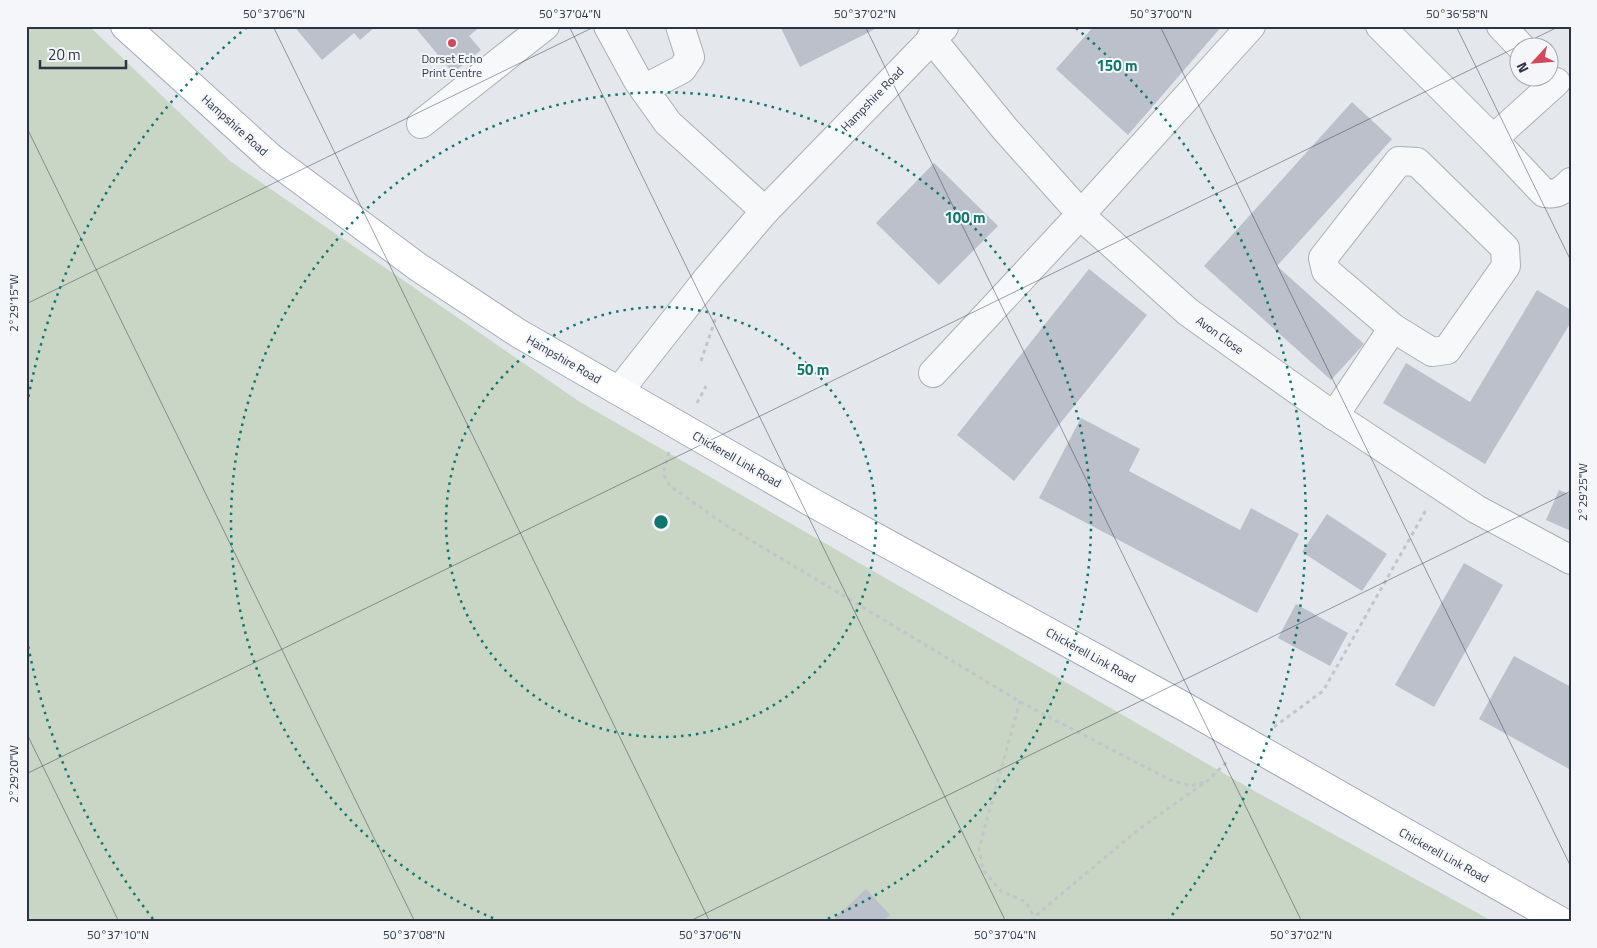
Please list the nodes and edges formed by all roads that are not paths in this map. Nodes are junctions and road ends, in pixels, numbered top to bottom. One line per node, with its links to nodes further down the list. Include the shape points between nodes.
1 (125, 26): 19 (main road, Hampshire Road, via 271,158 403,255 518,333)
2 (545, 26): 12 (street)
3 (608, 26): 11 (street)
4 (680, 26): 11 (street, via 690,57 682,69)
5 (1251, 26): 16 (street)
6 (1380, 26): 13 (street)
7 (1502, 26): 9 (street)
8 (937, 32): 15 (street, Hampshire Road); 16 (street, Avon Close, via 1006,129)
9 (1513, 38)
10 (1547, 88): 13 (street)
11 (644, 90): 15 (street, via 668,123)
12 (422, 124)
13 (1493, 139): 14 (street, via 1544,193 1553,195)
14 (1571, 182)
15 (765, 211): 19 (street, Hampshire Road)
16 (1081, 214): 18 (street); 20 (street, Avon Close, via 1188,312)
17 (1393, 328): 17 (street, via 1326,271 1323,258 1390,170 1399,161 1417,162 1505,248 1506,266 1447,350 1432,352); 20 (street)
18 (933, 373)
19 (619, 391): 22 (main road, Chickerell Link Road)
20 (1334, 416): 21 (street, Avon Close, via 1476,509)
21 (1571, 560)
22 (1562, 922)

